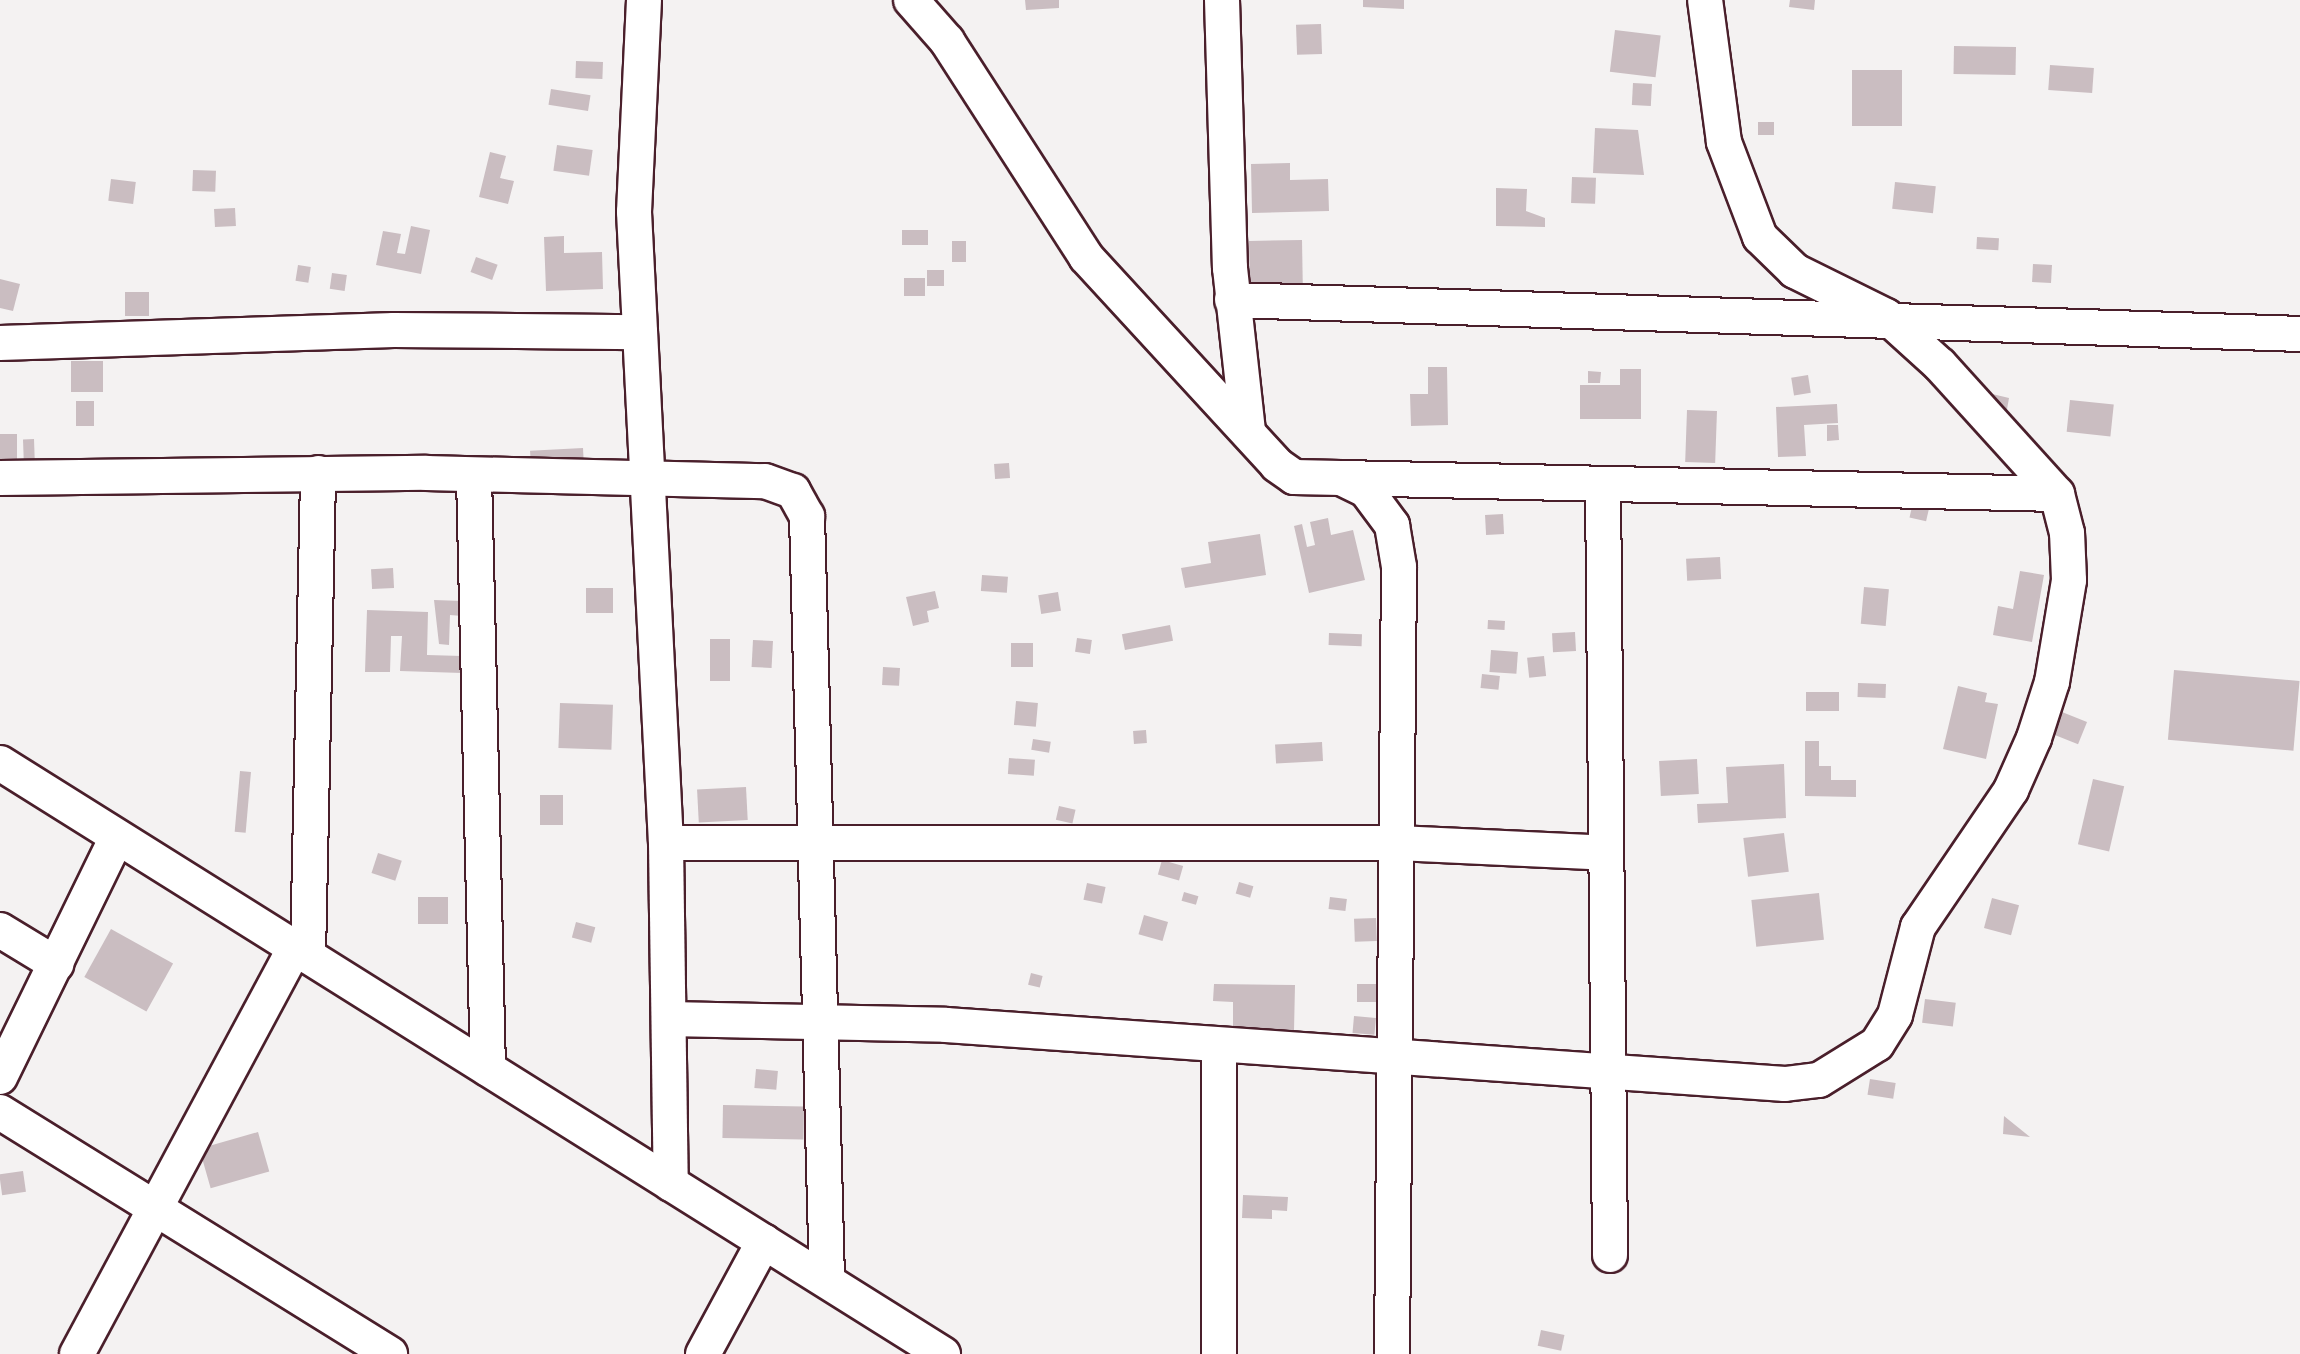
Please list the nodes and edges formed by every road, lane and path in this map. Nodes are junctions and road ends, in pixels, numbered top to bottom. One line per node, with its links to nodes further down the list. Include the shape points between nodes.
1 (644, 0): 7 (street, via 634,212)
2 (911, 0): 10 (street, via 947,41 1086,257)
3 (1222, 0): 5 (street)
4 (1705, 0): 6 (street, via 1724,142 1760,237 1795,271)
5 (1232, 300): 6 (street); 10 (street)
6 (1886, 316): 8 (street); 17 (street)
7 (640, 332): 9 (street, via 394,330); 14 (street)
8 (2300, 334)
9 (0, 343)
10 (1248, 432): 15 (street, via 1294,477)
11 (318, 473): 12 (street); 13 (street); 25 (street)
12 (474, 476): 14 (street); 31 (street)
13 (0, 478)
14 (644, 478): 20 (street); 21 (street, via 780,483 802,502)
15 (1341, 478): 16 (street); 22 (street, via 1381,506 1399,567)
16 (1603, 484): 17 (street); 23 (street)
17 (2057, 494): 32 (street, via 2069,580 2043,710 2011,790 1918,927 1895,1015 1877,1044 1851,1067 1797,1083)
18 (0, 763): 19 (street)
19 (117, 837): 25 (street); 26 (street)
20 (666, 843): 21 (street); 27 (street)
21 (820, 843): 22 (street); 28 (street)
22 (1397, 843): 23 (street); 30 (street)
23 (1606, 853): 32 (street)
24 (0, 930): 26 (street)
25 (302, 952): 31 (street); 36 (street)
26 (56, 964): 33 (street)
27 (669, 1019): 28 (street); 35 (street)
28 (825, 1022): 29 (street); 39 (street)
29 (1219, 1046): 30 (street); 44 (street)
30 (1398, 1059): 32 (street); 45 (street)
31 (488, 1069): 35 (street)
32 (1608, 1069): 38 (street)
33 (0, 1077)
34 (0, 1112): 36 (street)
35 (671, 1184): 37 (street)
36 (154, 1209): 40 (street); 41 (street)
37 (764, 1241): 39 (street); 42 (street)
38 (1610, 1255)
39 (827, 1279): 43 (street)
40 (77, 1354)
41 (390, 1354)
42 (703, 1354)
43 (943, 1354)
44 (1219, 1354)
45 (1392, 1354)

